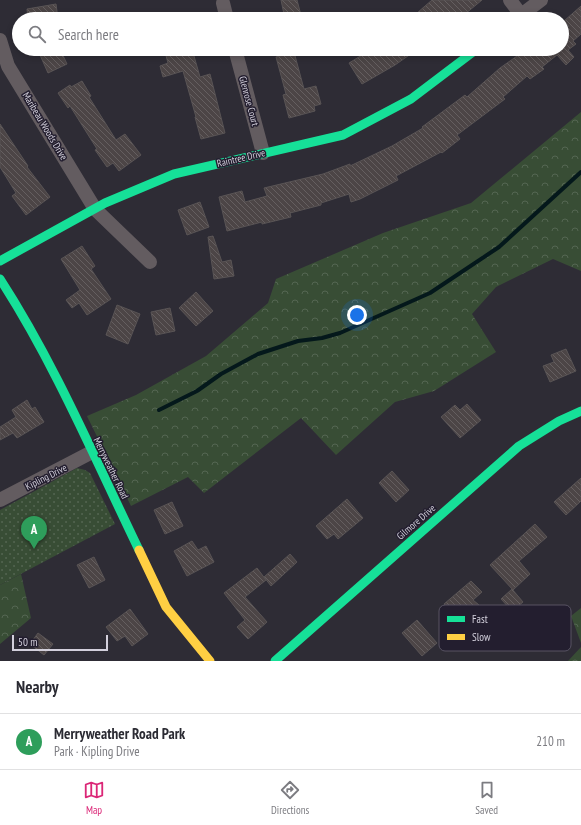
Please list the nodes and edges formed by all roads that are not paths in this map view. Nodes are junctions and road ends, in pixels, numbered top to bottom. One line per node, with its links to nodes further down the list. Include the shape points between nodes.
1 (510, 0): 5 (street)
2 (541, 0): 6 (street)
3 (223, 3): 4 (street)
4 (225, 12)
5 (516, 12)
6 (525, 12)
7 (0, 40): 11 (street, Maribeau Woods Drive, via 8,66)
8 (237, 56): 10 (street, Glenrose Court)
9 (468, 56): 10 (street, Raintree Drive, via 412,99 343,135)
10 (263, 153): 11 (street, Raintree Drive, via 174,174)
11 (95, 209): 12 (street, Raintree Drive); 13 (street, Maribeau Woods Drive)
12 (0, 261)
13 (150, 262)
14 (0, 278): 16 (street, Merryweather Road, via 47,362)
15 (581, 411): 19 (street, Gilmore Drive, via 519,446)
16 (92, 452): 17 (street, Kipling Drive); 18 (street, Merryweather Road, via 166,607)
17 (0, 500)
18 (210, 661)
19 (274, 661)

